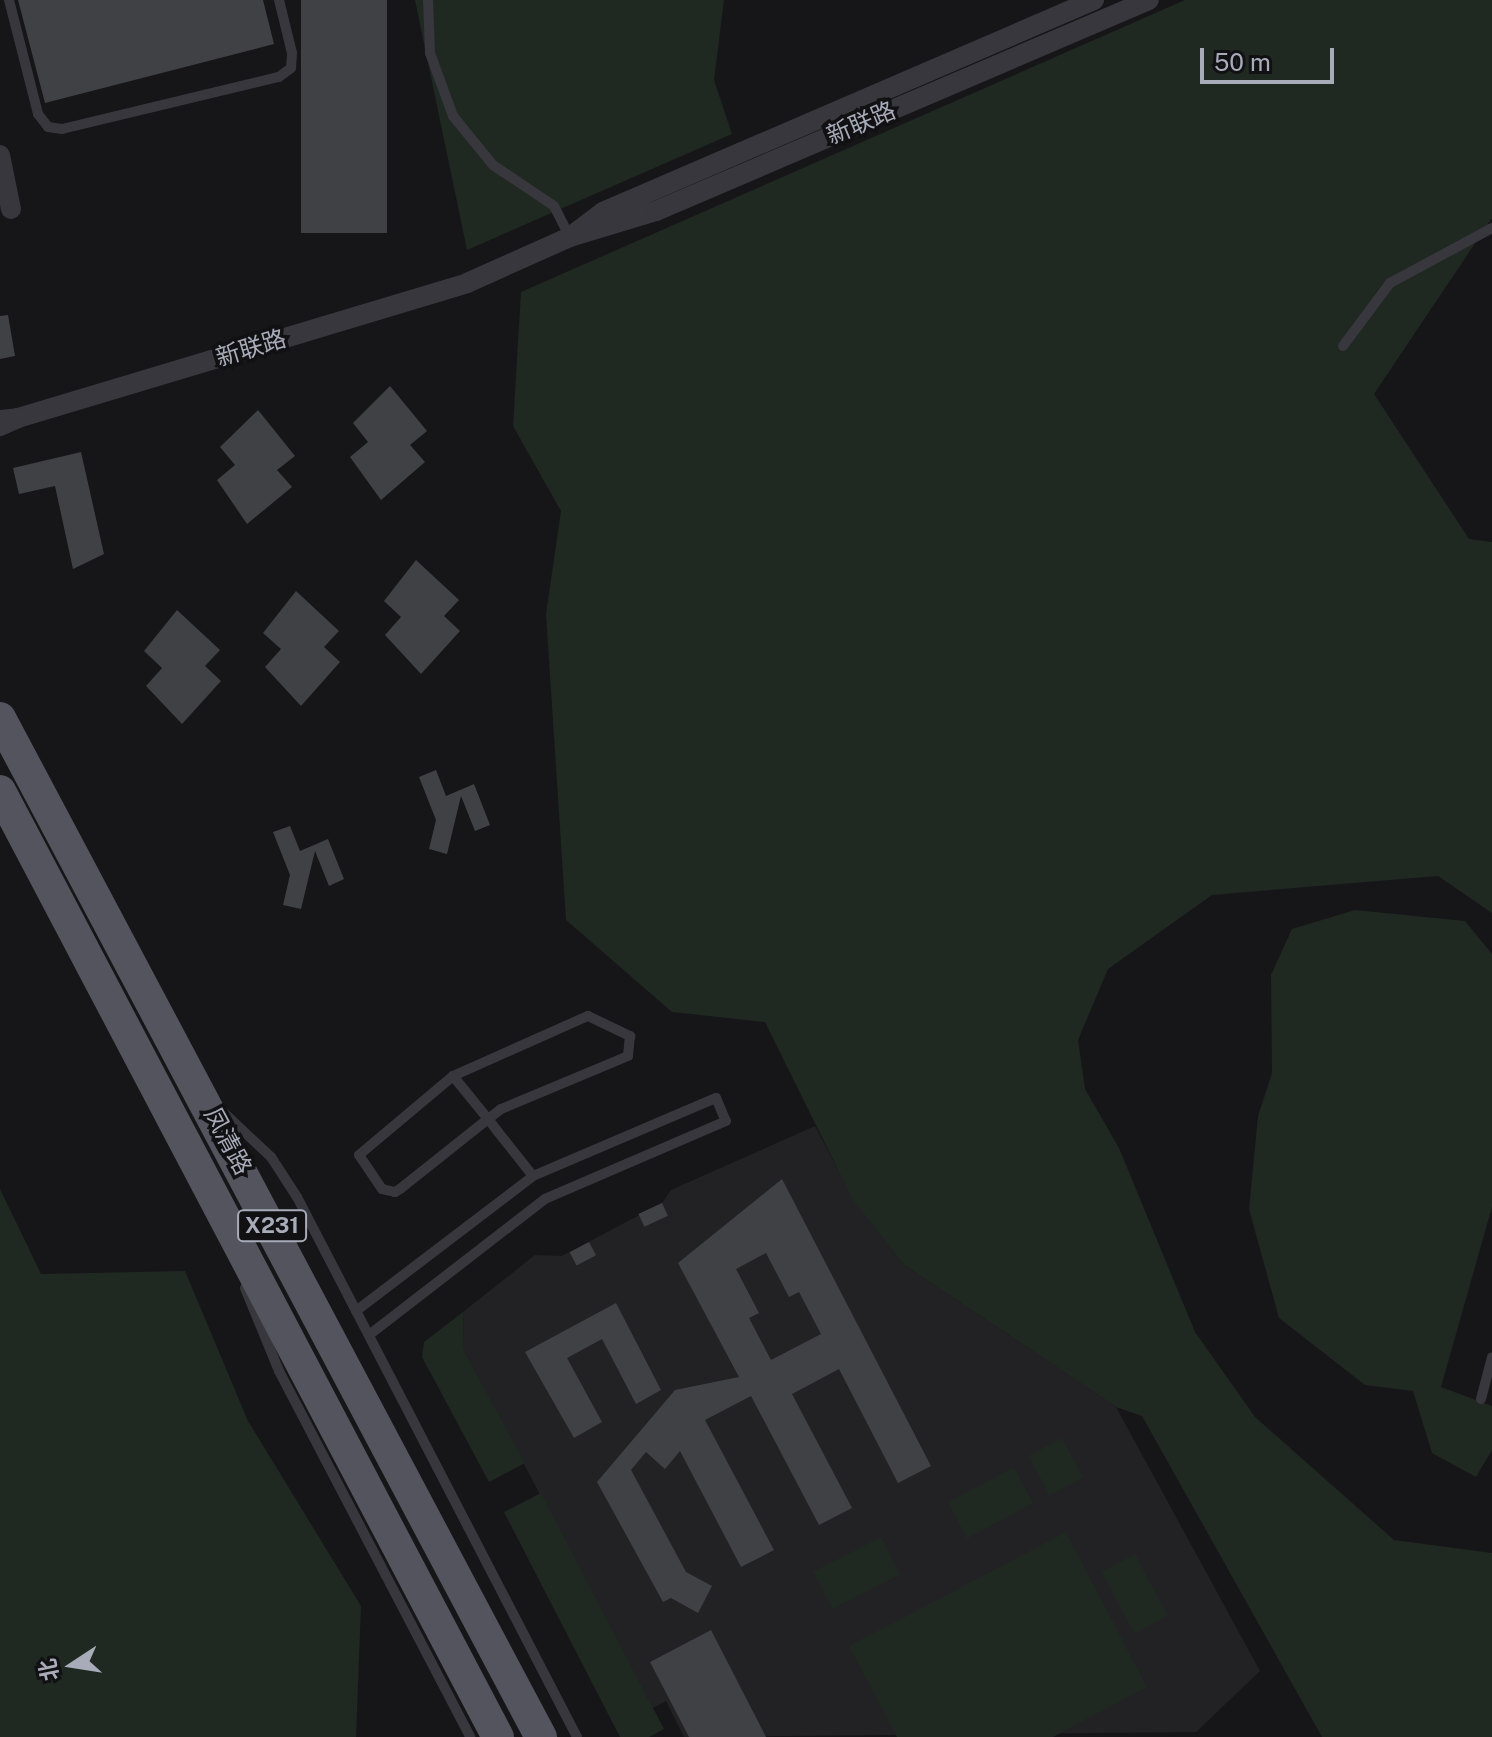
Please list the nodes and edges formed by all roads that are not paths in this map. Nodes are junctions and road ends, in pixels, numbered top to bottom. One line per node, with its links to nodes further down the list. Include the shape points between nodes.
1 (9, 0): 2 (lane, via 38,114 48,127 62,129 279,77 291,68 292,53)
2 (279, 0)
3 (428, 0): 9 (lane, via 430,53 453,116 493,165 554,206)
4 (1094, 0): 9 (street, 新联路, via 603,212)
5 (1149, 0): 9 (street, 新联路, via 656,211)
6 (0, 155): 7 (street)
7 (11, 209)
8 (1492, 228): 10 (lane, via 1390,283)
9 (570, 237): 11 (street, 新联路, via 467,283)
10 (1343, 346)
11 (6, 421)
12 (0, 718): 15 (main road, 凤清路 / X231)
13 (0, 791): 17 (main road, 凤清路 / X231)
14 (453, 1076): 16 (lane); 16 (lane, via 361,1147 368,1172 395,1192); 16 (lane, via 588,1016 633,1041 628,1056)
15 (201, 1091): 19 (lane, via 284,1176); 25 (main road, 凤清路 / X231)
16 (488, 1119): 18 (lane)
17 (178, 1128): 23 (lane, via 279,1371); 24 (main road, 凤清路 / X231)
18 (533, 1176): 19 (lane); 20 (lane, via 716,1098 726,1121 545,1199)
19 (356, 1311): 20 (lane)
20 (369, 1335): 26 (lane)
21 (1492, 1357): 22 (lane)
22 (1481, 1399)
23 (470, 1737)
24 (498, 1737)
25 (541, 1737)
26 (577, 1737)

